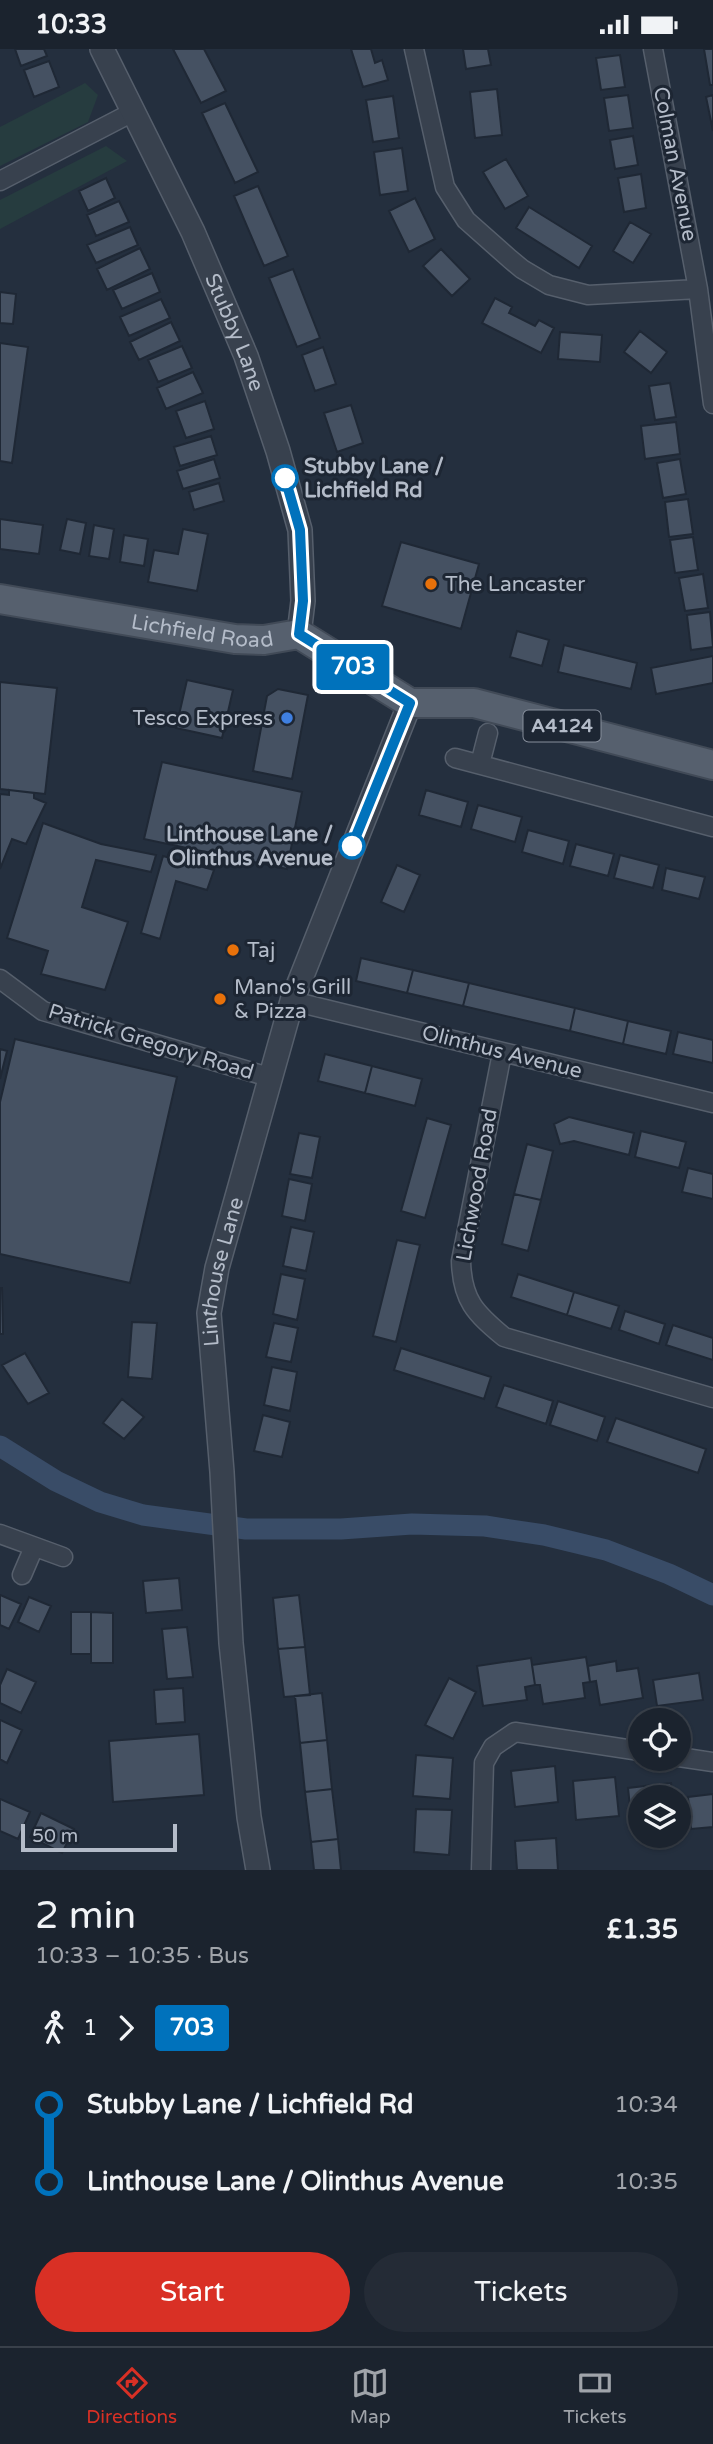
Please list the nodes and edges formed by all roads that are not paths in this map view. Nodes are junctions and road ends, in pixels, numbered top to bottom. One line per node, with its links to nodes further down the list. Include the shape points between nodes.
1 (102, 49): 4 (street, Stubby Lane)
2 (414, 49): 6 (street, via 445,187 466,220 516,264 549,285 588,295)
3 (653, 49): 6 (street, Colman Avenue)
4 (131, 113): 5 (street); 9 (street, Stubby Lane, via 193,232 246,356 278,451 300,530 303,601)
5 (0, 181)
6 (698, 289): 7 (street, Colman Avenue)
7 (713, 404)
8 (0, 599): 9 (main road, Lichfield Road, via 235,639)
9 (299, 634): 10 (main road, Lichfield Road)
10 (410, 703): 14 (main road, A4124, via 474,703); 17 (street, Linthouse Lane)
11 (488, 733): 13 (street)
12 (455, 758): 13 (street)
13 (480, 764): 15 (street)
14 (713, 765)
15 (713, 827)
16 (0, 979): 19 (street, Patrick Gregory Road, via 43,1011)
17 (292, 1001): 18 (street, Olinthus Avenue); 19 (street, Linthouse Lane)
18 (502, 1053): 20 (street, Olinthus Avenue); 21 (street, Lichwood Road, via 461,1261 461,1283 470,1301 504,1336)
19 (269, 1077): 29 (street, Linthouse Lane, via 209,1313 233,1657)
20 (713, 1103)
21 (713, 1398)
22 (0, 1534): 23 (street)
23 (34, 1547): 24 (street); 25 (street)
24 (63, 1557)
25 (22, 1575)
26 (628, 1749): 30 (street, via 515,1732 494,1747 484,1763)
27 (691, 1759): 28 (street)
28 (713, 1762)
29 (258, 1870)
30 (481, 1870)

